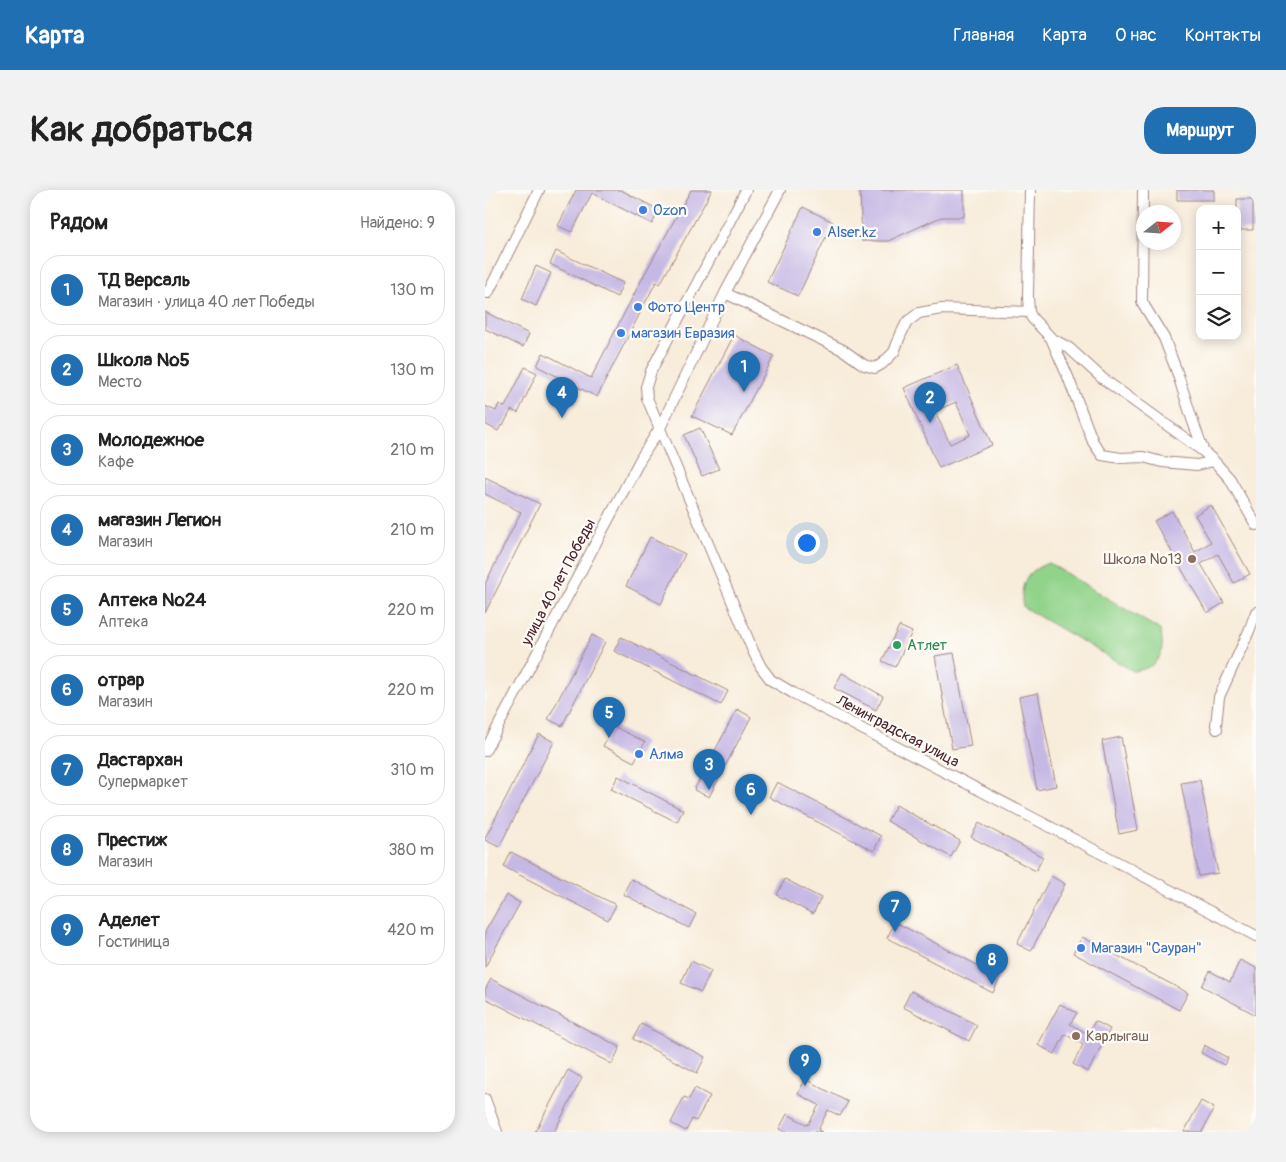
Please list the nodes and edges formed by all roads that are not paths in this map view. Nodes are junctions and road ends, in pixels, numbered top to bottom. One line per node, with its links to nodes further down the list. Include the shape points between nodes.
1 (539, 190): 6 (street, via 488,293)
2 (746, 190): 10 (street, via 651,371 646,387 647,398)
3 (780, 190): 7 (street, улица 40 лет Победы)
4 (1030, 190): 8 (street)
5 (1143, 190): 11 (street, via 1142,302 1164,338)
6 (485, 292)
7 (725, 293): 8 (street, via 875,368 894,352 907,322 919,313 941,309); 10 (street, улица 40 лет Победы)
8 (1029, 312): 9 (street)
9 (1051, 338): 11 (street, via 1069,348 1102,378); 12 (street, via 1093,442 1102,455 1197,465)
10 (660, 428): 16 (street, улица 40 лет Победы); 17 (street, Ленинградская улица, via 745,634 771,680)
11 (1204, 452): 12 (street)
12 (1214, 461): 13 (street, via 1230,479)
13 (1256, 525)
14 (1256, 612): 15 (street, via 1219,697)
15 (1217, 730)
16 (485, 751)
17 (1256, 936)
18 (485, 1098): 19 (street)
19 (497, 1132)

